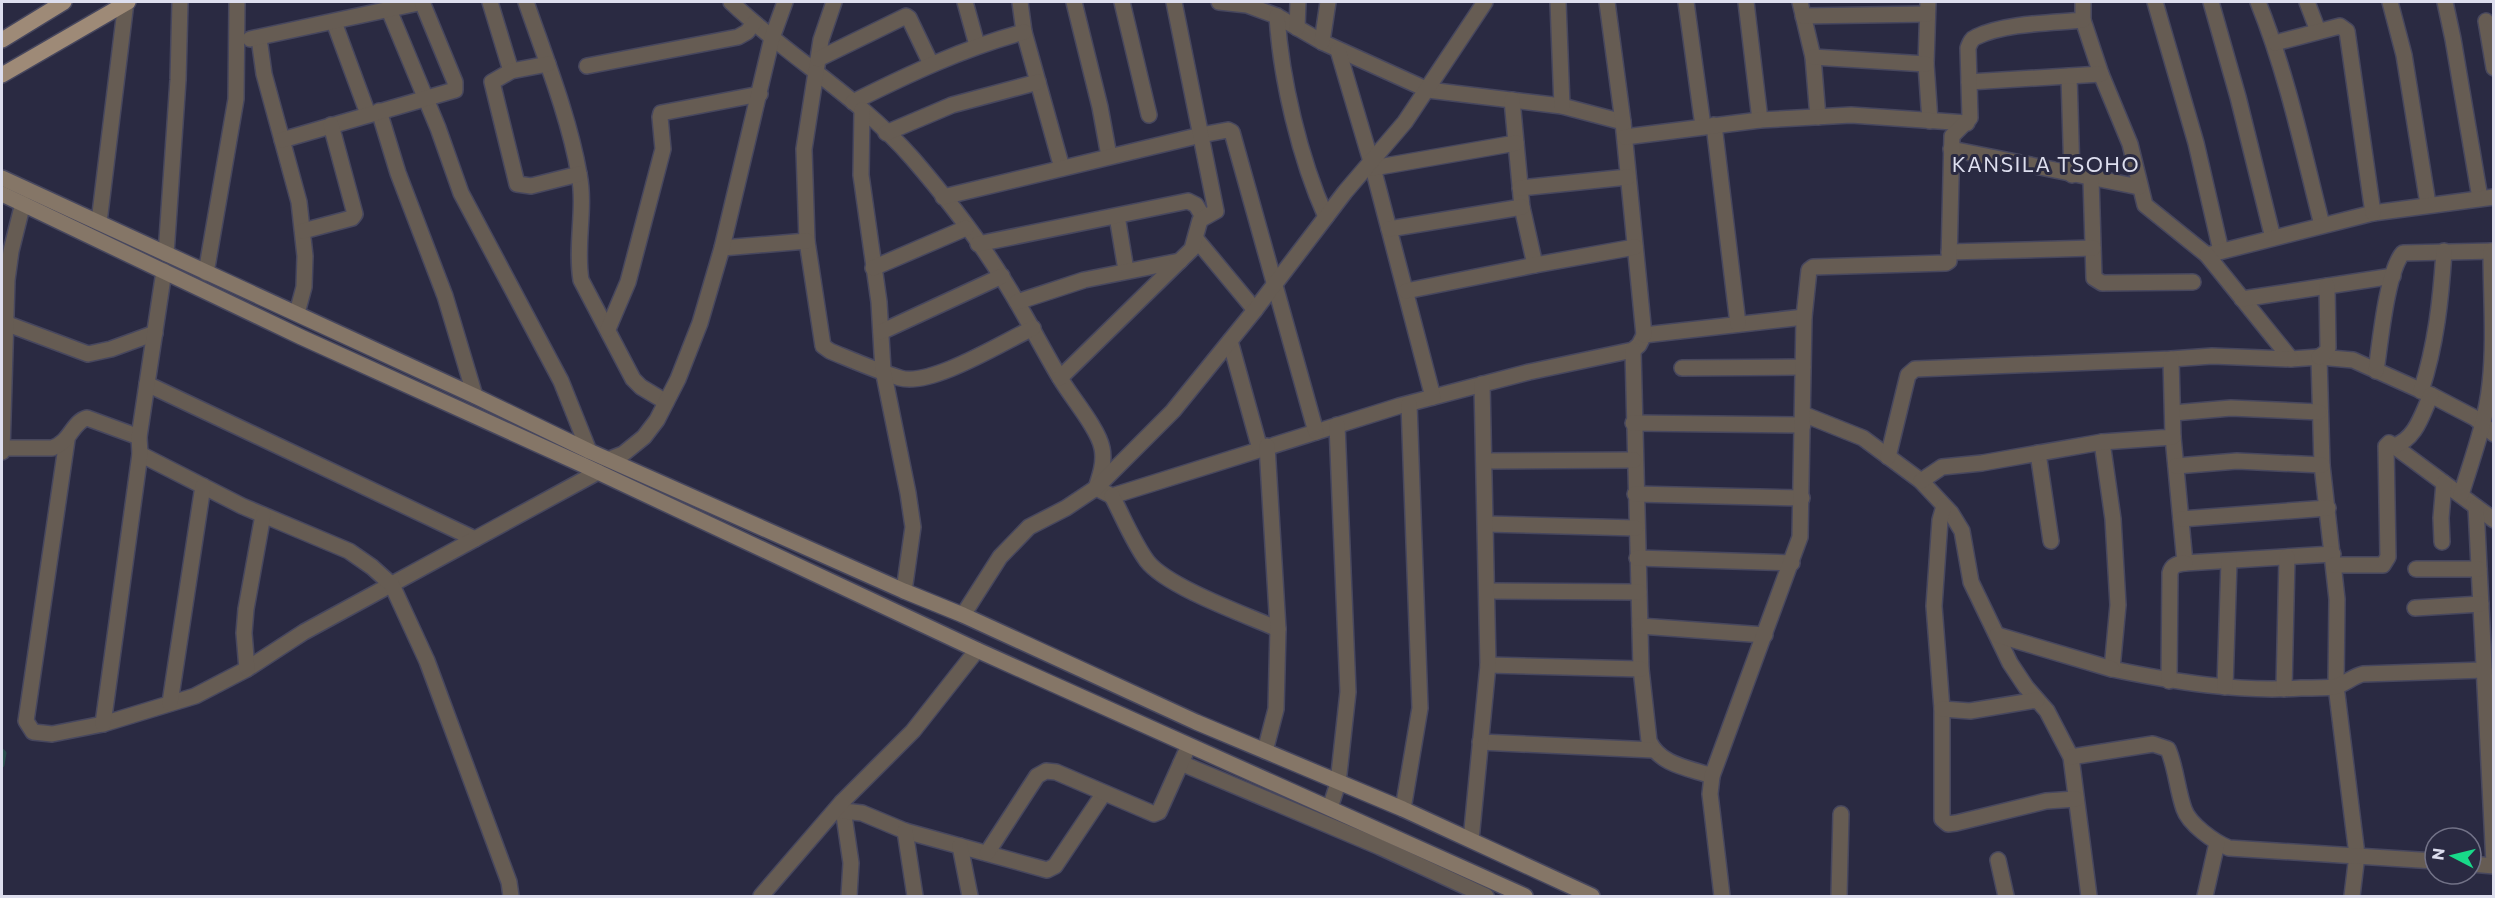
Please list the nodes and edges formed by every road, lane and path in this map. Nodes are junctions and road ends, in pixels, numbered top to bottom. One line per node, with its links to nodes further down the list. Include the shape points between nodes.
1 (64, 2): 45 (main road)
2 (127, 2): 60 (main road); 104 (street)
3 (180, 2): 120 (street)
4 (237, 2): 46 (street)
5 (423, 2): 34 (street); 66 (street, via 456,87)
6 (490, 2): 58 (street)
7 (526, 2): 52 (street)
8 (731, 2): 39 (street)
9 (785, 2): 44 (street)
10 (834, 2): 55 (street)
11 (965, 2): 49 (street)
12 (1020, 2): 42 (street)
13 (1074, 2): 84 (street)
14 (1122, 2): 71 (street)
15 (1174, 2): 80 (street)
16 (1219, 2): 31 (street)
17 (1298, 2): 40 (street)
18 (1329, 2): 47 (street)
19 (1485, 2): 64 (street)
20 (1558, 2): 69 (street)
21 (1607, 2): 78 (street)
22 (1686, 2): 77 (street)
23 (1746, 2): 73 (street)
24 (2083, 2): 36 (street)
25 (2155, 2): 119 (street, via 2196,143)
26 (2211, 2): 109 (street)
27 (2258, 2): 48 (street)
28 (2307, 2): 41 (street)
29 (2390, 2): 98 (street, via 2404,55)
30 (2445, 2): 96 (street)
31 (1247, 3): 35 (street)
32 (1927, 8): 33 (street); 54 (street)
33 (1802, 9): 51 (street)
34 (389, 10): 38 (street); 66 (street)
35 (1277, 16): 40 (street); 103 (street, via 1293,117)
36 (2084, 20): 59 (street); 63 (street, via 2001,30 1976,37 1968,48)
37 (2486, 21): 57 (street)
38 (334, 22): 43 (street); 70 (street)
39 (754, 23): 44 (street); 56 (street, via 738,37)
40 (1297, 28): 47 (street)
41 (2318, 31): 48 (street); 100 (street, via 2340,26 2347,31)
42 (1024, 32): 49 (street); 62 (street)
43 (259, 38): 46 (street); 81 (street, via 264,74)
44 (772, 38): 55 (street); 65 (street)
45 (2, 40)
46 (237, 41): 126 (street, via 236,99)
47 (1322, 42): 50 (street)
48 (2275, 43): 105 (street)
49 (977, 45): 53 (street)
50 (1338, 50): 64 (street); 85 (street)
51 (1813, 57): 54 (street); 72 (street)
52 (548, 64): 58 (street); 87 (street)
53 (931, 64): 55 (street, via 906,16); 68 (street)
54 (1926, 64): 74 (street)
55 (817, 65): 68 (street); 111 (street, via 804,149)
56 (587, 66)
57 (2493, 68)
58 (511, 71): 87 (street, via 492,82 517,184 531,186)
59 (2101, 74): 61 (street); 92 (street, via 2130,144)
60 (2, 75)
61 (2069, 76): 63 (street); 88 (street)
62 (1038, 82): 79 (street, via 952,105); 86 (street)
63 (1969, 82): 75 (street)
64 (1428, 90): 67 (street); 85 (street)
65 (760, 94): 114 (street); 141 (street, via 661,113 663,149 628,282)
66 (425, 97): 70 (street); 178 (street, via 461,193 561,381)
67 (1512, 100): 69 (street); 82 (street)
68 (857, 106): 79 (street); 123 (street)
69 (1562, 106): 78 (street)
70 (374, 112): 76 (street); 160 (street, via 445,296)
71 (1149, 115)
72 (1818, 117): 73 (street); 74 (street, via 1851,115)
73 (1760, 120): 77 (street)
74 (1930, 121): 75 (street)
75 (1967, 123): 83 (street, via 1952,136)
76 (331, 125): 81 (street); 108 (street, via 354,218)
77 (1708, 125): 78 (street); 139 (street)
78 (1624, 129): 89 (street)
79 (886, 133): 95 (street)
80 (1201, 135): 84 (street); 102 (street, via 1216,211); 130 (street, via 1228,130 1234,137)
81 (282, 140): 108 (street)
82 (1516, 143): 85 (street); 93 (street)
83 (1951, 148): 88 (street); 118 (street)
84 (1109, 156): 86 (street)
85 (1372, 165): 103 (street); 107 (street)
86 (1062, 168): 95 (street)
87 (579, 174): 141 (street, via 581,280)
88 (2072, 175): 91 (street)
89 (1628, 177): 93 (street); 113 (street)
90 (2, 178): 104 (main road)
91 (2091, 178): 92 (street); 115 (street)
92 (2139, 187): 119 (street, via 2145,205)
93 (1520, 188): 99 (street)
94 (2, 194): 97 (main road)
95 (943, 197): 106 (street)
96 (2487, 198): 98 (street)
97 (23, 203): 125 (main road); 136 (street, via 11,251)
98 (2428, 204): 100 (street)
99 (1522, 207): 107 (street); 122 (street)
100 (2373, 213): 105 (street)
101 (1117, 216): 102 (street, via 1188,201 1196,205); 112 (street); 124 (street)
102 (1203, 217): 110 (street, via 1195,231)
103 (1326, 217): 130 (street)
104 (99, 222): 120 (main road)
105 (2322, 225): 109 (street)
106 (966, 228): 112 (street); 123 (street)
107 (1389, 229): 132 (street)
108 (303, 231): 137 (street, via 304,286)
109 (2272, 238): 119 (street)
110 (1196, 239): 121 (street); 135 (street)
111 (807, 241): 114 (street); 152 (street, via 823,346)
112 (978, 244): 127 (street)
113 (1635, 247): 122 (street); 144 (street)
114 (722, 248): 162 (street, via 700,323)
115 (2093, 248): 118 (street); 129 (street, via 2097,282)
116 (2444, 251): 117 (street); 128 (street, via 2403,253); 159 (street, via 2441,299)
117 (2492, 251): 158 (street)
118 (1949, 252): 138 (street, via 1949,261 1942,264 1813,267 1808,274)
119 (2214, 253): 133 (street)
120 (166, 254): 126 (main road)
121 (1180, 261): 124 (street); 154 (street)
122 (1535, 265): 132 (street)
123 (873, 268): 142 (street)
124 (1126, 270): 134 (street)
125 (164, 271): 143 (street); 187 (main road)
126 (206, 273): 137 (main road)
127 (1002, 276): 134 (street); 142 (street)
128 (2393, 276): 131 (street); 153 (street)
129 (2193, 282)
130 (1273, 284): 135 (street); 170 (street)
131 (2327, 286): 133 (street); 147 (street, via 2328,348)
132 (1406, 291): 161 (street)
133 (2242, 299): 148 (street)
134 (1017, 302): 140 (street)
135 (1255, 310): 145 (street)
136 (4, 313): 143 (street, via 88,354); 155 (street)
137 (297, 313): 160 (main road)
138 (1804, 317): 139 (street); 150 (street)
139 (1738, 324): 144 (street)
140 (1033, 328): 152 (street, via 918,380 900,378); 154 (street)
141 (608, 329): 162 (street, via 633,379)
142 (881, 332): 152 (street)
143 (155, 333): 156 (street)
144 (1644, 335): 146 (street)
145 (1230, 341): 176 (street); 191 (street, via 1173,411)
146 (1633, 350): 157 (street); 167 (street)
147 (2319, 357): 148 (street); 153 (street, via 2353,360); 164 (street)
148 (2290, 359): 149 (street, via 2212,356)
149 (2171, 360): 165 (street); 181 (street, via 1915,369 1908,375)
150 (1803, 367): 151 (street); 166 (street)
151 (1682, 368)
152 (883, 370): 216 (street, via 913,527)
153 (2376, 370): 159 (street)
154 (1060, 378): 191 (street, via 1102,448 1102,469)
155 (3, 380): 177 (street)
156 (147, 384): 171 (street); 204 (street)
157 (1482, 384): 161 (street); 184 (street)
158 (2492, 384): 169 (street)
159 (2426, 393): 169 (street); 175 (street, via 2409,438)
160 (475, 396): 178 (main road)
161 (1433, 397): 163 (street)
162 (666, 402): 182 (street, via 644,437)
163 (1409, 404): 168 (street); 253 (street, via 1420,708)
164 (2319, 412): 165 (street, via 2231,408); 185 (street)
165 (2173, 413): 172 (street)
166 (1803, 420): 167 (street); 181 (street, via 1863,438); 195 (street)
167 (1633, 423): 183 (street)
168 (1337, 425): 170 (street); 248 (street, via 1348,692)
169 (2488, 429): 193 (street)
170 (1316, 432): 176 (street)
171 (139, 436): 173 (street, via 87,418 78,423); 180 (street)
172 (2173, 437): 174 (street); 186 (street)
173 (67, 440): 177 (street, via 52,448); 240 (street, via 27,722 33,732 52,734)
174 (2102, 442): 179 (street); 231 (street, via 2113,519 2118,605)
175 (2394, 446): 189 (street); 209 (street, via 2387,444 2386,449 2386,562 2383,565)
176 (1264, 448): 194 (street); 223 (street)
177 (2, 450)
178 (589, 451): 182 (main road)
179 (2038, 453): 188 (street, via 1942,467); 205 (street)
180 (140, 454): 190 (street); 240 (street)
181 (1888, 457): 188 (street)
182 (610, 459): 216 (main road)
183 (1634, 460): 184 (street); 192 (street)
184 (1484, 461): 202 (street)
185 (2322, 465): 186 (street, via 2237,461); 198 (street)
186 (2176, 466): 200 (street)
187 (598, 472): 204 (street); 227 (main road)
188 (1921, 481): 196 (street)
189 (2444, 483): 193 (street); 206 (street)
190 (203, 486): 199 (street); 238 (street)
191 (1096, 488): 194 (street); 221 (street, via 1029,527 1000,557)
192 (1635, 494): 195 (street); 203 (street)
193 (2461, 495): 197 (street)
194 (1112, 496): 223 (street, via 1156,570 1180,585)
195 (1802, 498): 211 (street, via 1800,537)
196 (1944, 506): 225 (street, via 1962,531 1971,582); 239 (street, via 1934,606)
197 (2476, 507): 201 (street); 214 (street)
198 (2328, 508): 200 (street); 209 (street)
199 (263, 515): 215 (street, via 348,551); 229 (street, via 246,609)
200 (2181, 519): 212 (street)
201 (2493, 520)
202 (1486, 524): 203 (street); 217 (street)
203 (1636, 528): 208 (street)
204 (475, 539): 215 (street)
205 (2051, 541)
206 (2442, 542)
207 (2287, 557): 209 (street); 210 (street); 236 (street)
208 (1638, 558): 211 (street); 218 (street)
209 (2333, 560): 234 (street, via 2337,599)
210 (2229, 561): 212 (street); 235 (street)
211 (1792, 563): 224 (street)
212 (2185, 563): 233 (street, via 2176,565 2170,573)
213 (2416, 569): 214 (street)
214 (2479, 569): 219 (street)
215 (392, 585): 229 (street, via 304,632); 265 (street, via 427,661 509,882)
216 (904, 591): 221 (main road)
217 (1487, 591): 218 (street); 228 (street)
218 (1639, 592): 222 (street)
219 (2481, 604): 220 (street); 226 (street)
220 (2415, 608)
221 (963, 615): 244 (main road)
222 (1640, 626): 224 (street); 230 (street)
223 (1278, 629): 244 (street, via 1276,709)
224 (1765, 635): 247 (street)
225 (1997, 635): 231 (street); 237 (street, via 2010,663)
226 (2488, 636): 232 (street)
227 (977, 650): 242 (main road); 251 (street, via 913,731)
228 (1488, 665): 230 (street); 241 (street)
229 (247, 669): 238 (street, via 195,696)
230 (1641, 669): 243 (street)
231 (2112, 669): 233 (street)
232 (2484, 670): 234 (street, via 2363,674); 263 (street)
233 (2169, 681): 235 (street)
234 (2336, 686): 236 (street); 260 (street)
235 (2225, 687): 236 (street)
236 (2284, 689)
237 (2037, 700): 239 (street, via 1970,711); 245 (street)
238 (170, 703): 240 (street)
239 (1942, 710): 250 (street, via 1942,819 1948,824 2046,801)
240 (103, 724)
241 (1480, 742): 243 (street); 256 (street)
242 (1189, 745): 246 (street); 252 (main road)
243 (1653, 750): 247 (street, via 1663,760)
244 (1265, 751): 248 (main road)
245 (2071, 757): 250 (street); 257 (street, via 2153,744 2168,749 2184,811)
246 (1181, 763): 249 (street, via 1159,812 1150,814); 269 (street, via 1380,847)
247 (1712, 776): 272 (street, via 1710,794)
248 (1338, 783): 252 (street); 253 (main road)
249 (1104, 794): 259 (street, via 1052,869); 259 (street, via 1046,771 1037,776)
250 (2076, 800): 275 (street)
251 (842, 806): 255 (street); 264 (street); 266 (street, via 851,863)
252 (1330, 808): 270 (main road)
253 (1402, 809): 256 (main road)
254 (1841, 814): 273 (street)
255 (905, 831): 258 (street); 267 (street)
256 (1471, 840): 271 (main road)
257 (2217, 843): 260 (street, via 2229,848); 276 (street)
258 (960, 846): 259 (street); 268 (street)
259 (987, 853)
260 (2357, 855): 262 (street); 277 (street)
261 (1998, 860): 274 (street)
262 (2423, 860)
263 (2493, 865)
264 (768, 894)
265 (511, 897)
266 (849, 897)
267 (915, 897)
268 (970, 897)
269 (1486, 897)
270 (1525, 897)
271 (1592, 897)
272 (1722, 897)
273 (1839, 897)
274 (2006, 897)
275 (2089, 897)
276 (2205, 897)
277 (2352, 897)

